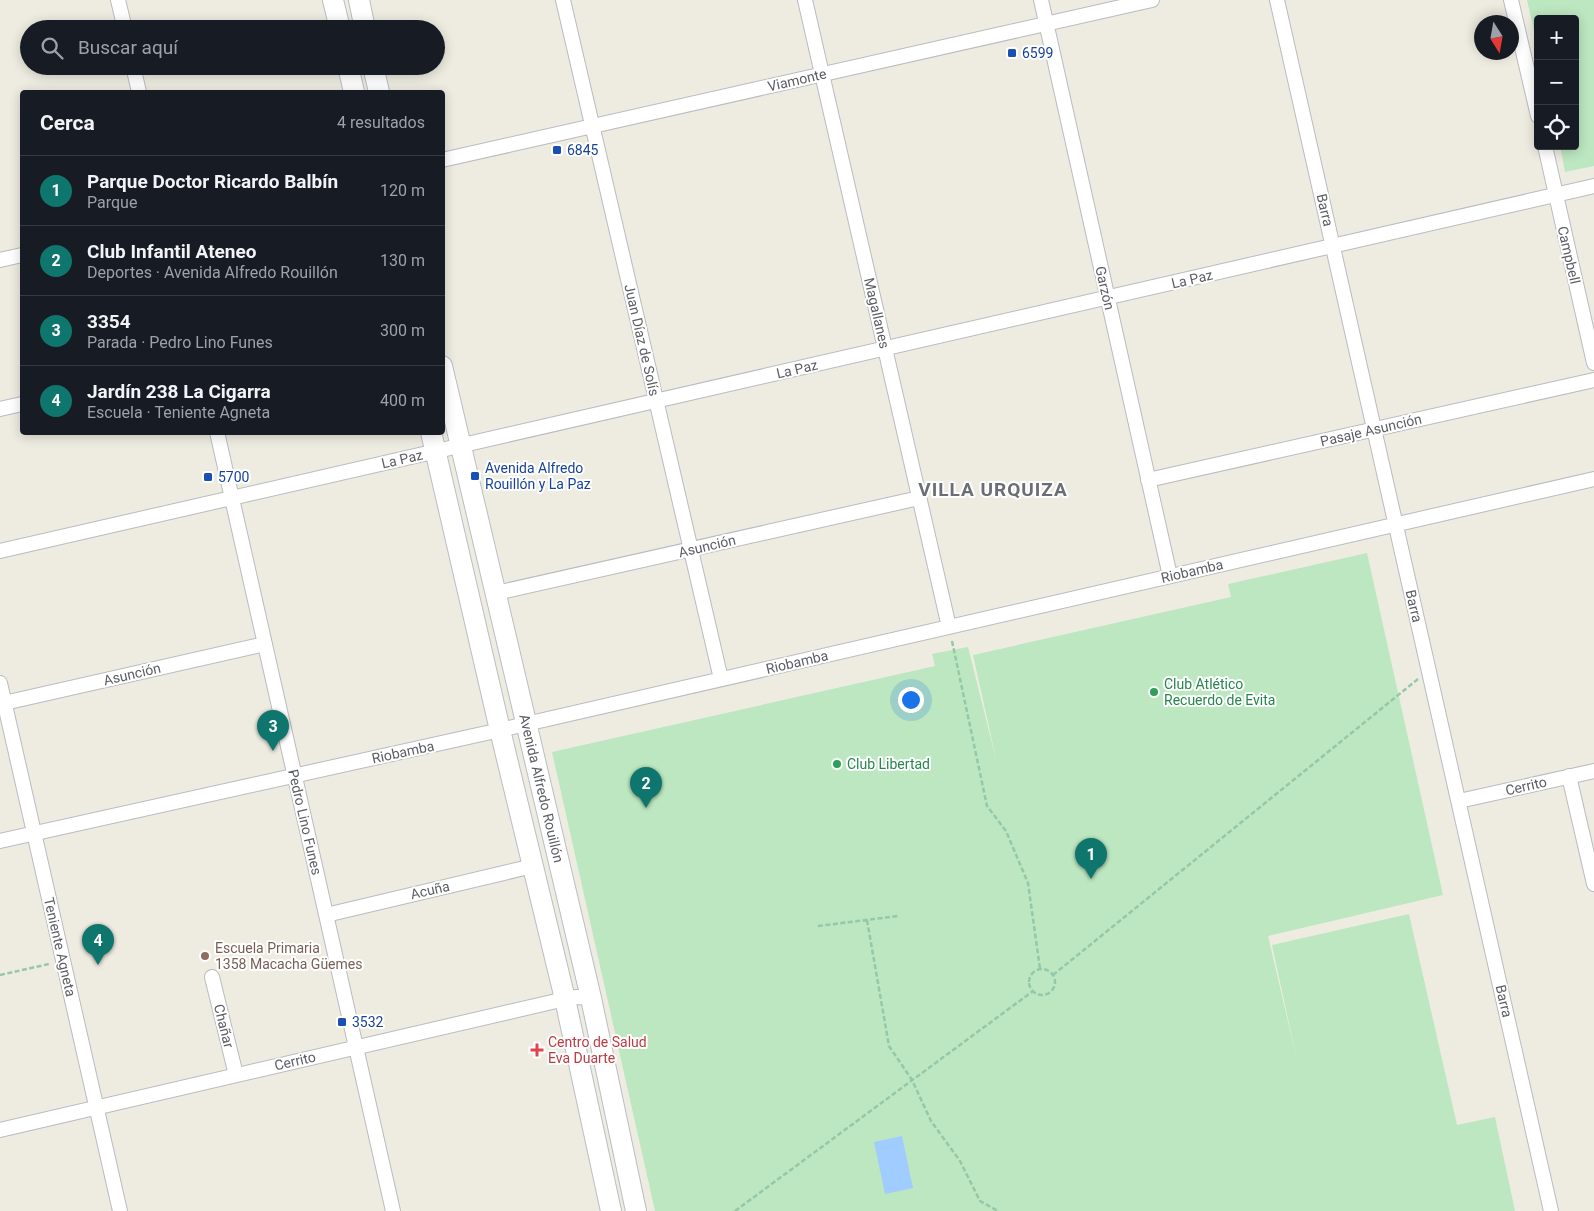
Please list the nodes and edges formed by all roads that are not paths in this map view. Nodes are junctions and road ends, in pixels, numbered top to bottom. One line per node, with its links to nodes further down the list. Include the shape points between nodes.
1 (118, 0): 10 (street)
2 (333, 0): 11 (street)
3 (359, 0): 12 (street)
4 (563, 0): 22 (street, Juan Díaz de Solís)
5 (805, 0): 17 (street, Magallanes)
6 (1041, 0): 13 (street, Garzón)
7 (1152, 0): 13 (street, Viamonte)
8 (1277, 0): 27 (street, Barra)
9 (1511, 0): 21 (street)
10 (123, 20)
11 (338, 20)
12 (363, 20)
13 (1046, 24): 17 (street, Viamonte); 30 (street, Garzón)
14 (135, 75): 18 (street)
15 (350, 75): 19 (street)
16 (375, 75): 20 (street)
17 (822, 75): 22 (street, Viamonte); 31 (street, Magallanes)
18 (139, 90)
19 (354, 90)
20 (379, 90)
21 (1535, 105)
22 (592, 126): 24 (street, Viamonte); 35 (street, Juan Díaz de Solís)
23 (1546, 150): 26 (street, Campbell)
24 (445, 159)
25 (1594, 186): 26 (street, La Paz)
26 (1556, 195): 27 (street, La Paz); 32 (street, Campbell)
27 (1333, 247): 30 (street, La Paz); 38 (street, Barra)
28 (20, 255): 29 (street)
29 (0, 260)
30 (1108, 298): 31 (street, La Paz); 43 (street, Garzón)
31 (885, 349): 35 (street, La Paz); 45 (street, Magallanes)
32 (1594, 364)
33 (445, 379): 41 (street, Avenida Alfredo Rouillón)
34 (1594, 380): 38 (street, Pasaje Asunción)
35 (656, 401): 41 (street, La Paz); 47 (street, Juan Díaz de Solís)
36 (20, 404): 37 (street)
37 (0, 409)
38 (1374, 430): 43 (street, Pasaje Asunción); 46 (street, Barra)
39 (218, 435): 44 (street, Pedro Lino Funes)
40 (433, 442): 41 (street, La Paz); 44 (street, La Paz); 56 (street, Avenida Alfredo Rouillón)
41 (461, 446): 50 (street, Avenida Alfredo Rouillón)
42 (1594, 479): 46 (street, Riobamba)
43 (1148, 480): 49 (street, Garzón)
44 (232, 498): 48 (street, La Paz); 52 (street, Pedro Lino Funes)
45 (919, 498): 47 (street, Asunción); 51 (street, Magallanes)
46 (1396, 524): 49 (street, Riobamba); 60 (street, Barra)
47 (691, 550): 50 (street, Asunción); 53 (street, Juan Díaz de Solís)
48 (0, 551)
49 (1170, 576): 51 (street, Riobamba)
50 (496, 594): 56 (street, Avenida Alfredo Rouillón)
51 (949, 627): 53 (street, Riobamba)
52 (265, 644): 55 (street, Asunción); 58 (street, Pedro Lino Funes)
53 (721, 679): 56 (street, Riobamba)
54 (0, 683): 55 (street, Teniente Agneta)
55 (2, 703): 61 (street, Teniente Agneta)
56 (513, 727): 58 (street, Riobamba); 63 (street, Avenida Alfredo Rouillón); 67 (street, Avenida Alfredo Rouillón)
57 (1594, 771): 59 (street, Cerrito)
58 (295, 775): 61 (street, Riobamba); 65 (street, Pedro Lino Funes)
59 (1569, 776): 60 (street, Cerrito); 64 (street)
60 (1459, 801): 77 (street, Barra)
61 (34, 833): 62 (street, Riobamba); 71 (street, Teniente Agneta)
62 (0, 840)
63 (532, 866): 65 (street, Acuña); 68 (street, Avenida Alfredo Rouillón)
64 (1594, 884)
65 (326, 915): 69 (street, Pedro Lino Funes)
66 (212, 977): 70 (street, Chañar)
67 (591, 998): 68 (street, Cerrito); 76 (street, Avenida Alfredo Rouillón)
68 (565, 999): 69 (street, Cerrito); 75 (street, Avenida Alfredo Rouillón)
69 (356, 1047): 70 (street, Cerrito); 74 (street, Pedro Lino Funes)
70 (236, 1075): 71 (street, Cerrito)
71 (96, 1107): 72 (street, Cerrito); 73 (street, Teniente Agneta)
72 (0, 1130)
73 (120, 1211)
74 (393, 1211)
75 (611, 1211)
76 (636, 1211)
77 (1551, 1211)

